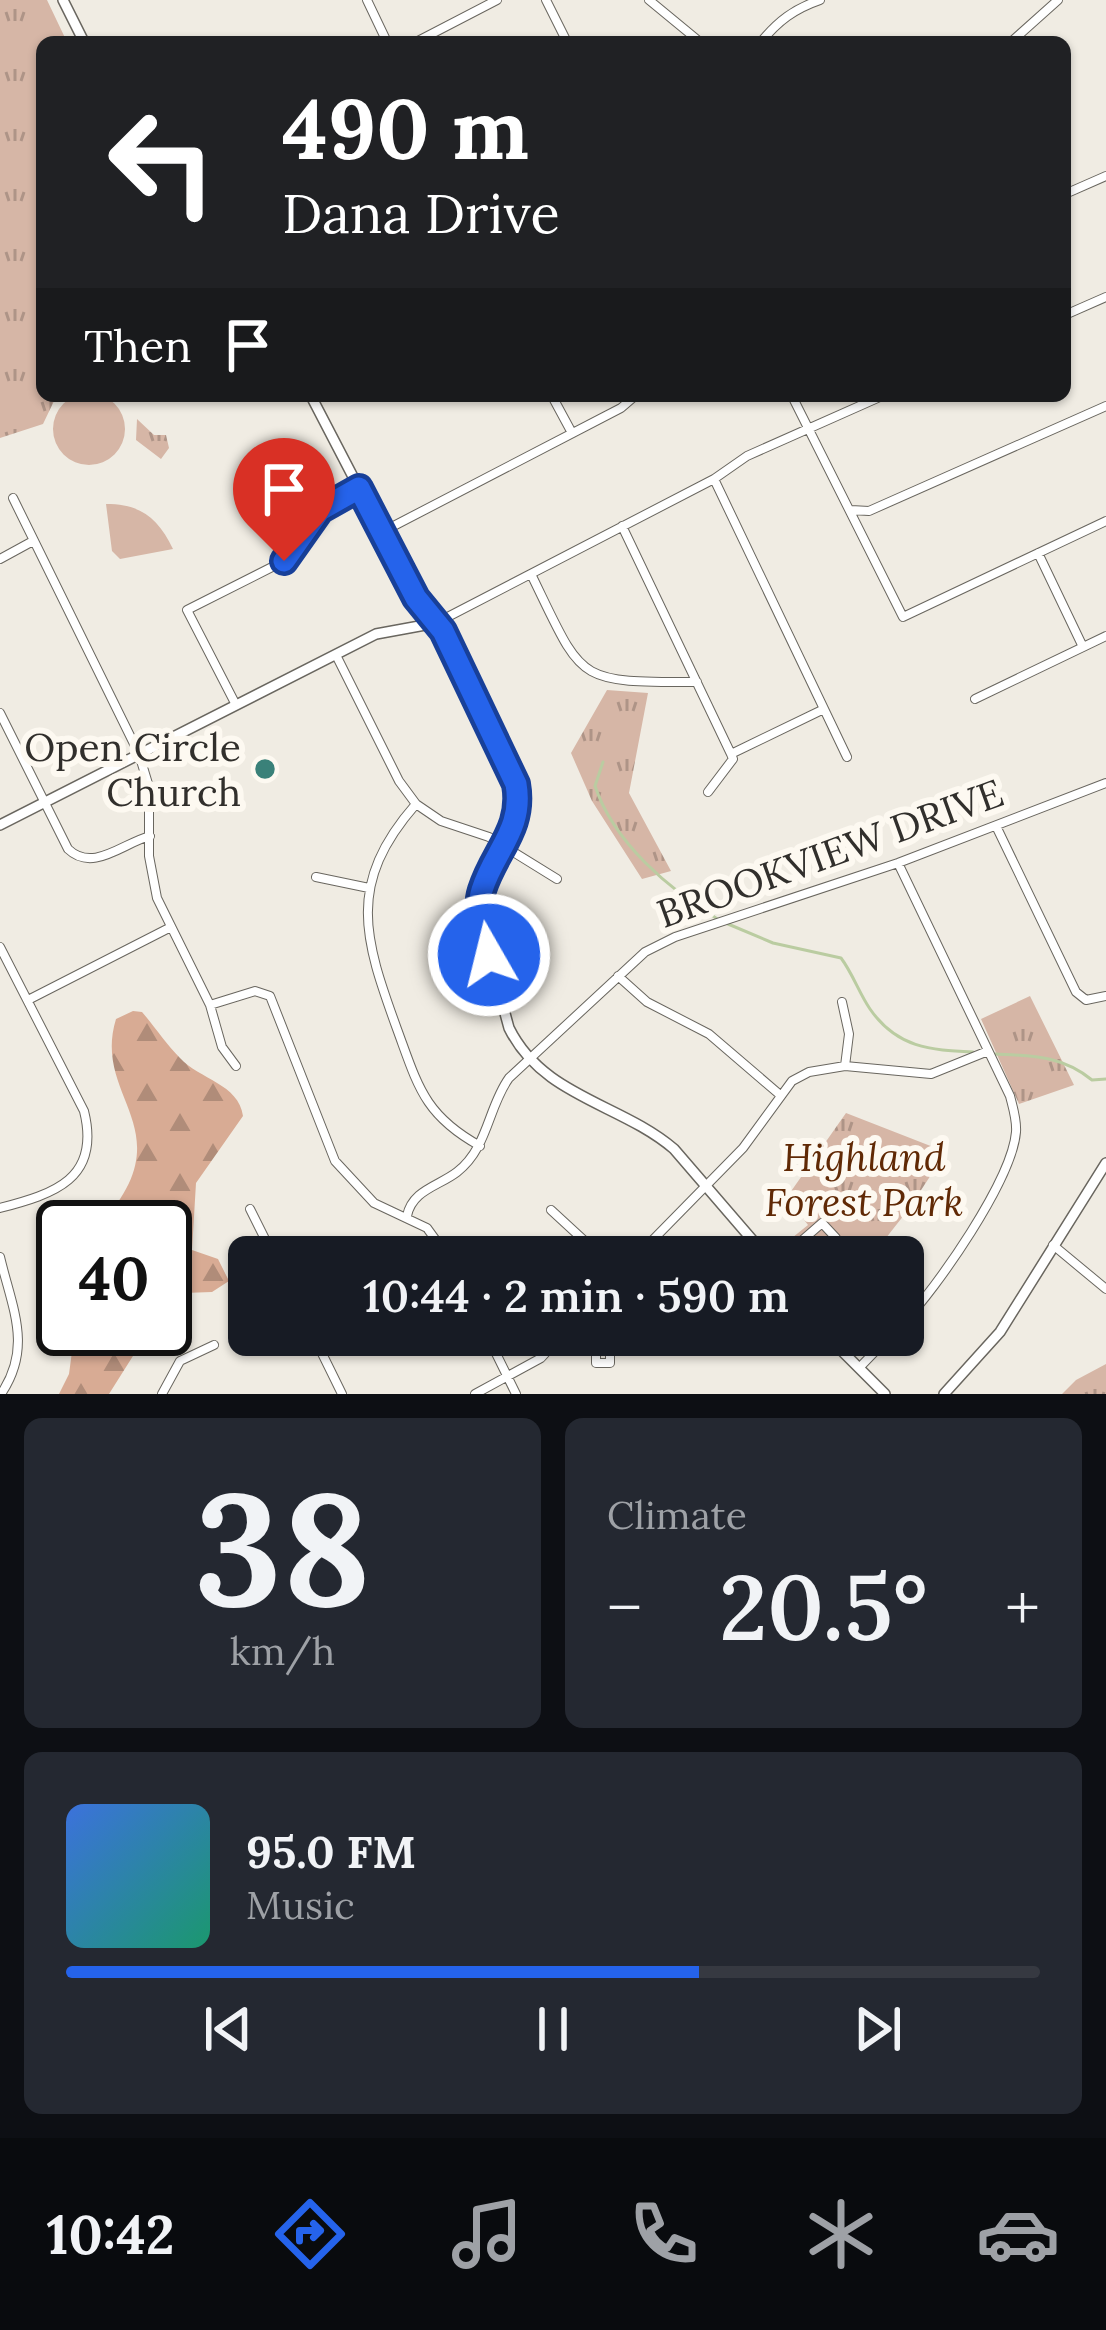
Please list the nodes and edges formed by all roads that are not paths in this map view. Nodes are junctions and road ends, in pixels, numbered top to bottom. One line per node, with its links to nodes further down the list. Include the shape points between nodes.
1 (63, 0): 8 (street)
2 (367, 0): 9 (street)
3 (497, 0): 10 (street)
4 (546, 0): 11 (street)
5 (649, 0): 12 (street)
6 (820, 0): 13 (street, via 797,8)
7 (1058, 0): 14 (street)
8 (81, 36)
9 (385, 36)
10 (428, 36)
11 (564, 36)
12 (693, 36)
13 (766, 36)
14 (1019, 36)
15 (1106, 176): 16 (street)
16 (1071, 191)
17 (1106, 297): 18 (street)
18 (1071, 312)
19 (314, 402): 28 (street)
20 (555, 402): 26 (street)
21 (627, 402): 26 (street)
22 (795, 402): 25 (street)
23 (868, 402): 25 (street)
24 (1106, 406): 30 (street, via 869,511)
25 (809, 428): 27 (street); 30 (street)
26 (572, 433): 33 (street)
27 (714, 479): 32 (street); 45 (street)
28 (359, 488): 33 (street); 44 (street, via 320,510 284,561 187,610)
29 (13, 498): 34 (street)
30 (851, 510): 35 (street, via 903,617)
31 (1106, 521): 35 (street)
32 (622, 526): 37 (street); 42 (street)
33 (382, 532): 38 (street)
34 (33, 541): 36 (street); 47 (street)
35 (1038, 554): 40 (street)
36 (0, 559)
37 (531, 574): 38 (street); 42 (street, via 587,671 617,682)
38 (436, 623): 41 (street, via 376,634); 57 (street, via 516,784 518,815)
39 (1106, 636): 40 (street)
40 (1084, 647): 43 (street)
41 (336, 655): 44 (street); 53 (street)
42 (697, 682): 48 (street)
43 (975, 699)
44 (236, 705): 47 (street)
45 (824, 709): 48 (street); 49 (street)
46 (0, 713): 52 (street)
47 (139, 754): 52 (street); 56 (street)
48 (731, 754): 51 (street)
49 (847, 758)
50 (1106, 782): 55 (street, BROOKVIEW DRIVE)
51 (708, 792)
52 (44, 803): 54 (street); 56 (street, via 68,850 85,860)
53 (416, 804): 57 (street); 61 (street, via 387,842)
54 (0, 825)
55 (997, 828): 58 (street, BROOKVIEW DRIVE); 65 (street, via 1076,992 1086,1000)
56 (150, 836): 62 (street, via 151,877)
57 (505, 846): 60 (street); 70 (street, via 482,887 479,918 509,1028)
58 (898, 863): 64 (street, BROOKVIEW DRIVE, via 675,937); 69 (street)
59 (316, 877): 61 (street)
60 (557, 879)
61 (369, 889): 74 (street, via 370,957 420,1091 442,1122)
62 (171, 927): 66 (street); 68 (street)
63 (0, 948): 66 (street)
64 (618, 976): 70 (street, BROOKVIEW DRIVE); 73 (street, via 646,1002 709,1034)
65 (1106, 996)
66 (28, 1000): 77 (street, via 84,1111 88,1148 59,1190)
67 (842, 1002): 72 (street)
68 (210, 1005): 71 (street); 80 (street, via 255,991 270,996 335,1161 374,1204)
69 (988, 1052): 72 (street, via 931,1074); 91 (street, via 1015,1111 1016,1134 946,1272)
70 (529, 1058): 74 (street, BROOKVIEW DRIVE, via 499,1093); 76 (street, via 562,1088 657,1134)
71 (236, 1066)
72 (845, 1066): 73 (street, via 809,1072)
73 (779, 1094): 76 (street, via 743,1148)
74 (480, 1146): 80 (street, BROOKVIEW DRIVE, via 458,1171 424,1190)
75 (1104, 1171): 88 (street)
76 (705, 1184): 84 (street); 85 (street)
77 (0, 1208)
78 (250, 1209): 81 (street)
79 (551, 1210): 83 (street)
80 (407, 1216): 82 (street)
81 (264, 1236)
82 (433, 1236)
83 (579, 1236)
84 (658, 1236)
85 (749, 1236)
86 (807, 1236): 87 (street, via 822,1223)
87 (834, 1236)
88 (1053, 1245): 90 (street); 106 (street, via 1000,1332)
89 (0, 1257): 100 (street, via 20,1338 15,1373)
90 (1106, 1288)
91 (924, 1298)
92 (214, 1345): 101 (street, via 180,1361)
93 (323, 1356): 102 (street)
94 (498, 1356): 99 (street)
95 (543, 1356): 99 (street)
96 (846, 1356): 98 (street)
97 (871, 1356): 98 (street)
98 (858, 1369): 105 (street)
99 (508, 1377): 103 (street); 104 (street)
100 (1, 1394)
101 (162, 1394)
102 (342, 1394)
103 (475, 1394)
104 (517, 1394)
105 (885, 1394)
106 (944, 1394)

